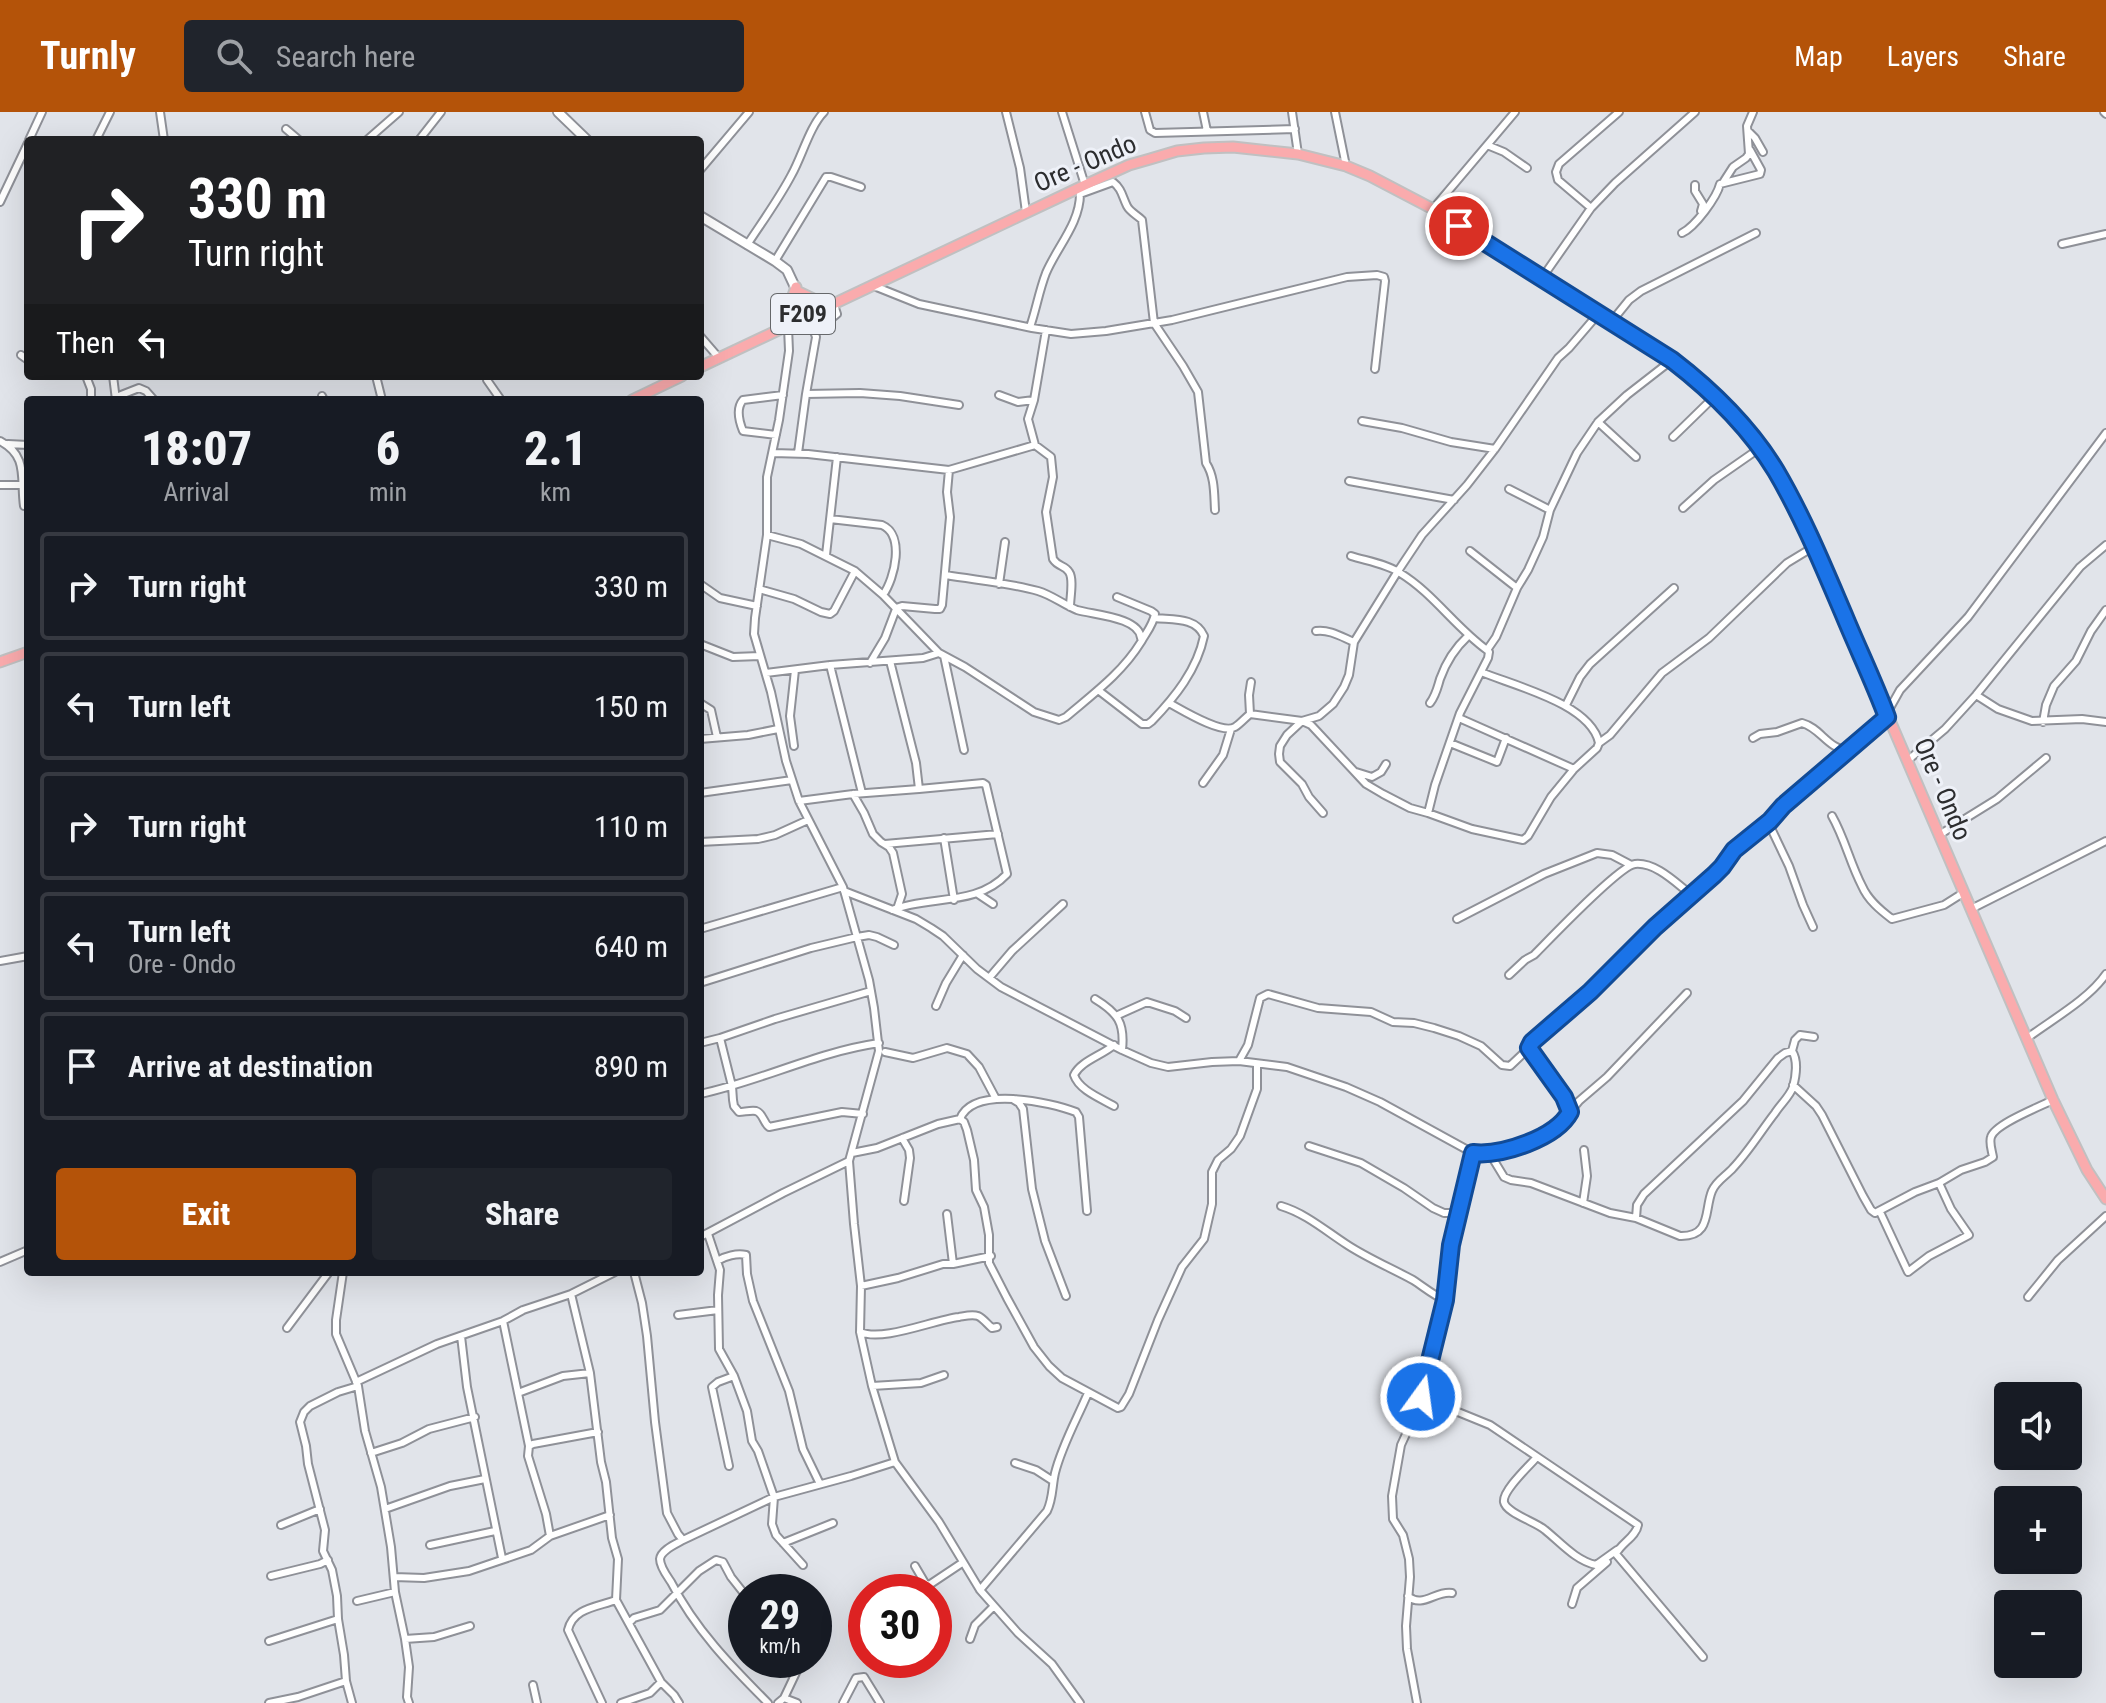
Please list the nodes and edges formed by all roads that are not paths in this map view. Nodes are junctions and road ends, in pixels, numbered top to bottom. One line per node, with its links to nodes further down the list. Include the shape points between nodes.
1 (42, 112): 23 (street)
2 (110, 112): 24 (street)
3 (160, 112): 25 (street)
4 (399, 112): 27 (street)
5 (441, 112): 28 (street)
6 (558, 112): 29 (main road)
7 (749, 112): 35 (street)
8 (824, 112): 53 (street)
9 (1006, 112): 46 (street)
10 (1062, 112): 41 (street)
11 (1145, 112): 21 (street, via 1155,133)
12 (1203, 112): 21 (street)
13 (1292, 112): 20 (street)
14 (1335, 112): 36 (street)
15 (1515, 112): 30 (street)
16 (1619, 112): 44 (street, via 1556,172 1558,180)
17 (1695, 112): 44 (street)
18 (1753, 112): 22 (street)
19 (286, 129): 26 (street)
20 (1295, 129): 21 (street); 34 (street)
21 (1207, 131)
22 (1748, 131): 31 (street); 33 (street)
23 (32, 136)
24 (98, 136)
25 (163, 136)
26 (294, 136)
27 (372, 136)
28 (422, 136)
29 (583, 136)
30 (1487, 145): 37 (street); 45 (street)
31 (1750, 150): 38 (street); 38 (street, via 1760,174)
32 (24, 151): 42 (street)
33 (1763, 152)
34 (1298, 154): 36 (main road, Ore - Ondo / F209); 41 (main road, Ore - Ondo / F209, via 1233,147 1177,151 1129,165)
35 (704, 165)
36 (1346, 166): 45 (main road, Ore - Ondo / F209)
37 (1527, 168)
38 (1724, 181): 47 (street)
39 (1695, 185): 47 (street, via 1703,204)
40 (861, 187): 54 (street, via 826,177)
41 (1081, 189): 46 (main road, Ore - Ondo / F209); 61 (street, via 1117,184 1128,209 1142,220); 63 (street)
42 (2, 191): 43 (street)
43 (0, 202)
44 (1591, 208): 55 (street)
45 (1433, 209): 55 (main road, Ore - Ondo / F209)
46 (1026, 212): 56 (main road, Ore - Ondo / F209)
47 (1700, 214): 49 (street)
48 (704, 218): 53 (main road)
49 (1682, 233)
50 (1756, 233): 60 (street, via 1641,291)
51 (2106, 234): 52 (street)
52 (2062, 244)
53 (747, 245): 54 (main road)
54 (775, 261): 57 (main road, via 787,270)
55 (1542, 278): 59 (main road, Ore - Ondo / F209)
56 (870, 287): 58 (main road, F209); 63 (street, via 919,304)
57 (797, 290): 58 (main road); 58 (main road); 62 (main road)
58 (818, 310): 62 (main road, F209); 71 (street)
59 (1599, 313): 60 (main road, Ore - Ondo / F209); 89 (street, via 1558,358)
60 (1612, 321): 67 (main road, Ore - Ondo / F209)
61 (1154, 323): 64 (street, via 1071,334); 69 (street, via 1347,277 1381,276 1385,290); 102 (street, via 1198,392)
62 (784, 326): 66 (main road, F209); 72 (street, via 790,342)
63 (1030, 327): 64 (street)
64 (1046, 330): 78 (street)
65 (704, 341): 66 (street)
66 (719, 358): 68 (main road, F209)
67 (1672, 360): 77 (main road, Ore - Ondo / F209); 81 (street)
68 (704, 365)
69 (1375, 369)
70 (674, 380): 76 (main road)
71 (806, 394): 79 (street, via 860,393); 91 (street)
72 (783, 395): 83 (street); 83 (street, via 740,404 743,431)
73 (999, 395): 78 (street, via 1018,402)
74 (121, 396): 75 (street, via 139,388)
75 (150, 396)
76 (640, 396)
77 (1714, 397): 84 (street); 88 (main road, Ore - Ondo / F209)
78 (1034, 400): 87 (street, via 1028,419)
79 (959, 405)
80 (1362, 421): 89 (street)
81 (1598, 422): 93 (street); 103 (street)
82 (2106, 433): 152 (street, via 1968,617 1900,690)
83 (776, 435): 90 (street)
84 (1673, 437)
85 (2, 442): 86 (street); 97 (street, via 19,458)
86 (24, 445)
87 (1035, 445): 94 (street); 123 (street, via 1051,457 1046,512 1053,559 1070,574)
88 (1760, 448): 101 (street); 108 (main road, Ore - Ondo / F209)
89 (1495, 449): 99 (street)
90 (773, 453): 91 (street); 105 (street, via 767,477)
91 (798, 453): 92 (street)
92 (837, 457): 94 (street); 104 (street)
93 (1636, 457)
94 (949, 470): 114 (street)
95 (1349, 481): 99 (street)
96 (0, 485): 97 (street)
97 (23, 485): 100 (street)
98 (1509, 489): 103 (street)
99 (1454, 500): 113 (street)
100 (24, 506)
101 (1683, 508)
102 (1215, 510)
103 (1550, 510): 117 (street, via 1543,537)
104 (830, 519): 110 (street); 120 (street, via 889,528 895,560)
105 (767, 535): 110 (street); 119 (street)
106 (1005, 542): 115 (street)
107 (2106, 545): 145 (street, via 2080,567)
108 (1815, 546): 152 (main road, Ore - Ondo / F209); 165 (street, via 1787,563 1709,638 1662,673)
109 (1470, 551): 117 (street)
110 (826, 555): 112 (street)
111 (1351, 556): 113 (street)
112 (855, 571): 119 (street, via 830,614); 120 (street)
113 (1398, 571): 128 (street); 130 (street)
114 (946, 575): 115 (street); 124 (street, via 940,609)
115 (999, 584): 123 (street, via 1038,591)
116 (704, 587): 122 (street, via 720,598)
117 (1517, 588): 132 (street)
118 (1674, 588): 148 (street, via 1590,664)
119 (759, 589): 122 (street)
120 (883, 595): 124 (street)
121 (1117, 597): 126 (street, via 1151,611)
122 (757, 606): 135 (street, via 754,634)
123 (1070, 607): 129 (street, via 1129,623 1142,633)
124 (896, 608): 134 (street); 138 (street)
125 (2106, 610): 155 (street, via 2076,661 2054,686)
126 (1155, 618): 129 (street); 146 (street, via 1189,621 1204,636 1190,673)
127 (1316, 631): 130 (street)
128 (1468, 636): 132 (street); 147 (street, via 1448,661)
129 (1141, 641): 144 (street)
130 (1354, 642): 151 (street, via 1344,687)
131 (704, 646): 135 (street, via 733,657)
132 (1487, 650): 141 (street)
133 (24, 653): 137 (main road)
134 (942, 654): 136 (street); 144 (street, via 1050,719 1066,717); 167 (street)
135 (760, 656): 142 (street)
136 (890, 661): 138 (street); 176 (street)
137 (0, 662)
138 (870, 663): 139 (street)
139 (830, 665): 140 (street); 178 (street)
140 (795, 670): 142 (street); 166 (street, via 790,716)
141 (1481, 672): 148 (street); 153 (street)
142 (766, 673): 157 (street)
143 (1251, 682): 150 (street)
144 (1098, 690): 146 (street, via 1142,724)
145 (1976, 695): 155 (street, via 2016,717); 170 (street)
146 (1169, 703): 158 (street)
147 (1430, 703)
148 (1566, 705): 165 (street, via 1585,717)
149 (704, 706): 160 (street, via 711,710)
150 (1250, 714): 154 (street); 158 (street)
151 (1319, 716): 154 (street); 159 (street)
152 (1887, 716): 168 (street); 170 (main road, Ore - Ondo / F209)
153 (1459, 718): 161 (street); 164 (street)
154 (1302, 721): 159 (street); 181 (street, via 1280,746 1280,762)
155 (2043, 722): 156 (street)
156 (2106, 722)
157 (778, 729): 160 (street); 174 (street)
158 (1231, 729): 175 (street, via 1223,755)
159 (1318, 733): 173 (street)
160 (717, 737): 163 (street)
161 (1506, 738): 164 (street, via 1497,762); 172 (street)
162 (1753, 738): 168 (street, via 1802,723 1835,747)
163 (704, 739)
164 (1450, 743): 182 (street)
165 (1599, 743): 172 (street)
166 (794, 746)
167 (964, 750)
168 (1849, 750): 185 (street)
169 (2046, 758): 187 (street, via 1997,799)
170 (1907, 761): 187 (main road, Ore - Ondo / F209)
171 (1386, 764): 173 (street, via 1372,777)
172 (1574, 769): 182 (street, via 1523,840)
173 (1352, 771): 182 (street, via 1383,794)
174 (792, 780): 177 (street); 180 (street)
175 (1203, 783)
176 (919, 789): 178 (street); 186 (street, via 983,783)
177 (704, 792)
178 (862, 793): 179 (street)
179 (853, 794): 180 (street); 191 (street, via 873,834)
180 (799, 801): 184 (street)
181 (1323, 813)
182 (1428, 813)
183 (1832, 816): 195 (street, via 1862,889 1892,919 1944,905)
184 (808, 820): 190 (street, via 758,839); 193 (street)
185 (1770, 821): 194 (street); 203 (street)
186 (998, 834): 188 (street); 196 (street, via 1007,874)
187 (1939, 835): 195 (main road, Ore - Ondo / F209)
188 (944, 838): 191 (street); 197 (street)
189 (2106, 841): 200 (street)
190 (704, 842)
191 (885, 844): 201 (street, via 893,853 902,894)
192 (1631, 865): 194 (street, via 1648,866); 202 (street, via 1597,853); 211 (street)
193 (843, 889): 201 (street); 204 (street); 205 (street)
194 (1695, 892): 226 (street)
195 (1963, 893): 200 (main road, Ore - Ondo / F209)
196 (978, 894): 197 (street); 198 (street)
197 (954, 900): 201 (street)
198 (993, 904)
199 (1063, 904): 212 (street)
200 (1971, 909): 222 (main road, Ore - Ondo / F209)
201 (892, 910): 207 (street, via 931,928)
202 (1457, 919)
203 (1813, 927)
204 (704, 928)
205 (857, 937): 206 (street, via 869,935); 213 (street); 214 (street)
206 (894, 945)
207 (963, 955): 212 (street); 217 (street)
208 (24, 957): 209 (street)
209 (0, 961)
210 (2106, 974): 222 (street)
211 (1509, 975)
212 (989, 978): 225 (street)
213 (704, 982)
214 (871, 991): 221 (street); 224 (street)
215 (1687, 993): 239 (street)
216 (1095, 999): 218 (street)
217 (936, 1006)
218 (1118, 1015): 219 (street, via 1147,1002); 227 (street)
219 (1186, 1018)
220 (1814, 1037): 228 (street, via 1800,1035)
221 (720, 1038): 223 (street); 233 (street)
222 (2026, 1039): 237 (main road, Ore - Ondo / F209)
223 (704, 1042)
224 (879, 1043): 233 (street, via 837,1051); 240 (street)
225 (1114, 1045): 227 (street); 238 (street, via 1079,1066 1074,1075 1085,1089)
226 (1529, 1048): 230 (street, via 1506,1067 1481,1046 1434,1028 1268,994 1260,998); 239 (street)
227 (1122, 1050): 230 (street, via 1161,1067)
228 (1792, 1051): 232 (street, via 1797,1063); 259 (street, via 1778,1058 1743,1101 1644,1194)
229 (885, 1052): 235 (street, via 913,1058 947,1048 967,1054)
230 (1239, 1061): 231 (street)
231 (1257, 1065): 246 (street, via 1287,1067 1346,1087); 289 (street, via 1257,1089 1240,1136 1212,1172 1204,1239 1182,1267 1129,1394 1118,1408)
232 (1793, 1085): 255 (street, via 1816,1106 1871,1210); 259 (street, via 1714,1187 1702,1228 1684,1236)
233 (732, 1086): 234 (street); 240 (street, via 736,1110 755,1110 769,1127 842,1112)
234 (704, 1093)
235 (996, 1099): 236 (street); 241 (street, via 969,1108)
236 (1014, 1100): 254 (street, via 1037,1100 1076,1112); 273 (street, via 1023,1109 1042,1233)
237 (2053, 1100): 249 (street, via 1991,1135 1993,1157); 250 (main road, Ore - Ondo / F209)
238 (1114, 1106)
239 (1570, 1112): 247 (street, via 1556,1129)
240 (863, 1114): 245 (street)
241 (960, 1119): 242 (street); 263 (street, via 971,1144)
242 (902, 1138): 245 (street); 251 (street, via 910,1158)
243 (1309, 1146): 256 (street, via 1361,1163 1444,1213)
244 (1584, 1150): 252 (street)
245 (852, 1153): 248 (street)
246 (1473, 1153): 247 (street); 256 (street)
247 (1490, 1154): 252 (street, via 1504,1177)
248 (849, 1161): 260 (street); 271 (street)
249 (1939, 1183): 255 (street); 255 (street, via 1969,1235 1908,1272)
250 (2106, 1199)
251 (904, 1201)
252 (1583, 1203): 259 (street)
253 (1281, 1206): 275 (street)
254 (1087, 1211)
255 (1880, 1212)
256 (1459, 1213): 275 (street)
257 (947, 1214): 266 (street)
258 (2106, 1216): 274 (street, via 2058,1260)
259 (1636, 1218)
260 (708, 1234): 261 (street); 264 (street)
261 (704, 1236)
262 (24, 1252): 265 (street)
263 (991, 1256): 266 (street); 289 (street, via 989,1263 1034,1347 1062,1378)
264 (717, 1261): 276 (street); 301 (street, via 746,1255 753,1301)
265 (0, 1262)
266 (953, 1264): 271 (street)
267 (326, 1276): 280 (street)
268 (342, 1276): 286 (street, via 336,1334)
269 (607, 1276): 272 (street)
270 (635, 1276): 310 (street, via 667,1513)
271 (861, 1286): 281 (street)
272 (571, 1294): 278 (street); 283 (street)
273 (1066, 1296)
274 (2028, 1297)
275 (1445, 1300): 290 (street)
276 (718, 1310): 277 (street); 285 (street, via 718,1345)
277 (678, 1315)
278 (503, 1321): 282 (street); 288 (street)
279 (997, 1327): 281 (street, via 974,1315 888,1333)
280 (287, 1328)
281 (860, 1332): 287 (street)
282 (461, 1336): 286 (street); 291 (street)
283 (590, 1373): 288 (street, via 563,1376); 292 (street)
284 (944, 1375): 287 (street, via 921,1383)
285 (734, 1376): 298 (street, via 712,1387); 302 (street)
286 (357, 1384): 294 (street); 303 (street, via 310,1406 302,1417)
287 (872, 1386): 296 (street)
288 (518, 1393): 293 (street)
289 (1088, 1393): 300 (street)
290 (1421, 1397): 295 (street, via 1490,1425); 326 (street, via 1401,1445 1392,1496 1393,1519 1409,1559)
291 (475, 1417): 294 (street); 299 (street)
292 (598, 1432): 293 (street); 305 (street)
293 (529, 1446): 309 (street)
294 (371, 1453): 304 (street)
295 (1537, 1457): 313 (street, via 1638,1525); 313 (street, via 1507,1491 1505,1506 1587,1563 1596,1565)
296 (895, 1462): 301 (street); 316 (street)
297 (1015, 1463): 300 (street)
298 (729, 1466)
299 (485, 1479): 304 (street); 308 (street)
300 (1053, 1481): 322 (street, via 1047,1511)
301 (820, 1484): 302 (street)
302 (774, 1497): 310 (street); 311 (street, via 772,1524)
303 (320, 1509): 307 (street); 315 (street)
304 (385, 1509): 321 (street)
305 (610, 1515): 309 (street); 327 (street, via 618,1564)
306 (833, 1523): 311 (street)
307 (281, 1525)
308 (495, 1531): 312 (street); 314 (street)
309 (550, 1536): 314 (street, via 531,1550)
310 (683, 1540): 324 (street, via 660,1559)
311 (783, 1543): 317 (street)
312 (430, 1545)
313 (1617, 1552): 329 (street, via 1577,1588); 337 (street)
314 (502, 1558): 321 (street, via 469,1571)
315 (328, 1560): 320 (street); 331 (street)
316 (962, 1563): 318 (street, via 929,1585); 322 (street)
317 (803, 1565)
318 (915, 1566)
319 (730, 1574): 324 (street, via 720,1560 706,1565)
320 (271, 1576)
321 (394, 1577): 323 (street)
322 (980, 1590): 330 (street)
323 (395, 1592): 328 (street); 334 (street)
324 (676, 1593): 332 (street, via 660,1610); 351 (street, via 729,1665)
325 (1452, 1593): 326 (street, via 1417,1602)
326 (1408, 1596): 356 (street, via 1407,1649)
327 (616, 1600): 332 (street); 348 (street, via 576,1614 568,1630)
328 (357, 1601)
329 (1572, 1604)
330 (994, 1606): 335 (street, via 975,1625); 355 (street, via 1052,1664)
331 (338, 1619): 336 (street); 339 (street)
332 (629, 1623): 340 (street)
333 (470, 1626): 334 (street)
334 (405, 1639): 346 (street)
335 (970, 1639)
336 (269, 1641)
337 (1703, 1657)
338 (793, 1678): 342 (street)
339 (346, 1681): 343 (street); 345 (street)
340 (661, 1682): 349 (street, via 650,1693); 350 (street)
341 (533, 1685): 347 (street)
342 (781, 1700): 352 (street)
343 (284, 1702): 344 (street)
344 (269, 1703)
345 (352, 1703)
346 (409, 1703)
347 (537, 1703)
348 (602, 1703)
349 (621, 1703)
350 (679, 1703)
351 (768, 1703)
352 (797, 1703)
353 (843, 1703): 354 (street, via 859,1677)
354 (880, 1703)
355 (1080, 1703)
356 (1417, 1703)

